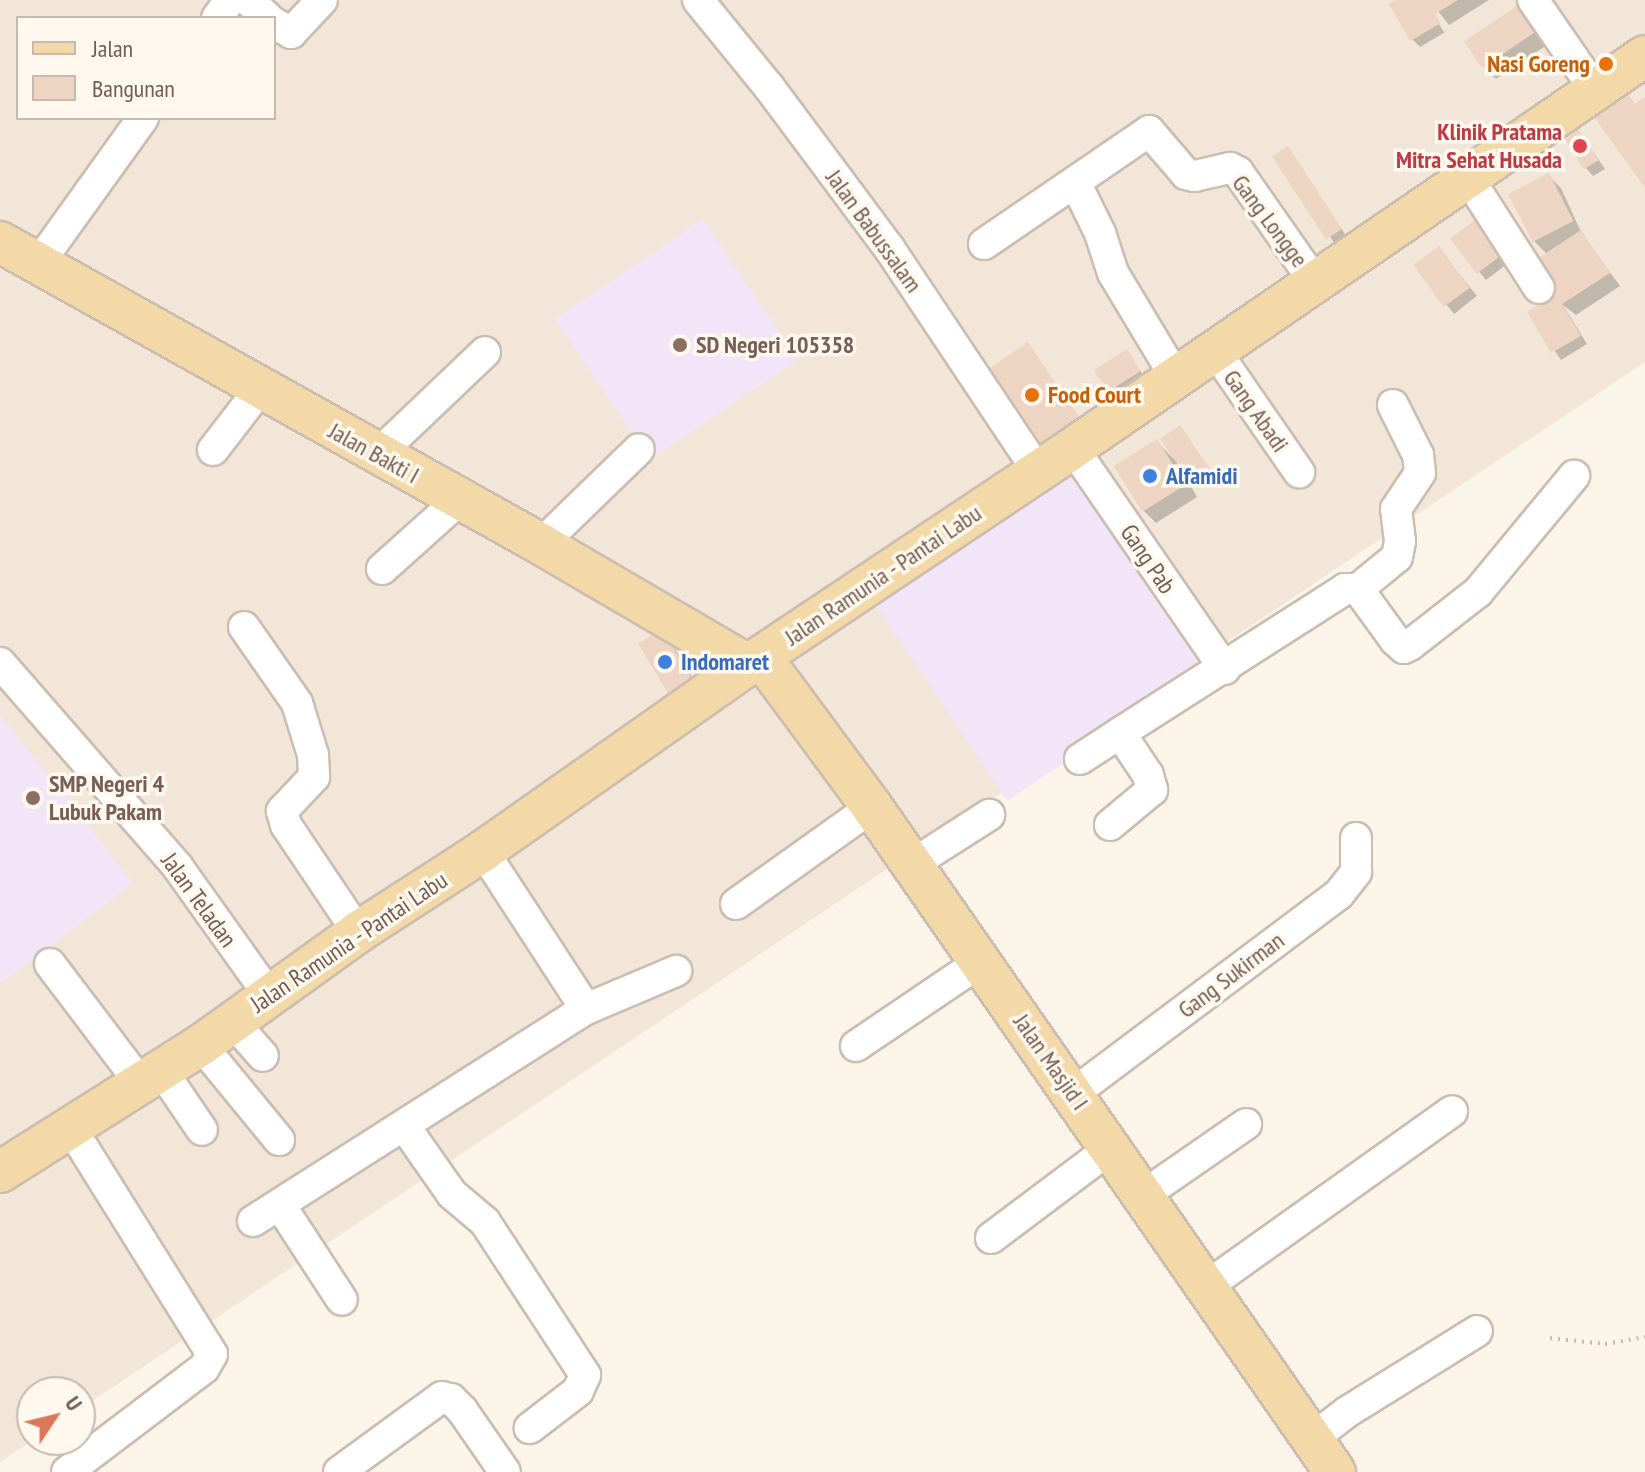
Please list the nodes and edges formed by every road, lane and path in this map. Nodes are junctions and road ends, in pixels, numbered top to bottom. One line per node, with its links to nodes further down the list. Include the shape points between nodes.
1 (248, 0): 5 (street)
2 (322, 0): 6 (street, via 291,33)
3 (698, 0): 26 (street, Jalan Babussalam, via 889,248)
4 (1547, 5): 8 (street)
5 (266, 16)
6 (276, 24)
7 (1645, 56): 8 (main road, Jalan Ramunia - Pantai Labu)
8 (1595, 90): 10 (main road, Jalan Ramunia - Pantai Labu)
9 (142, 120): 14 (street)
10 (1467, 176): 15 (main road, Jalan Ramunia - Pantai Labu); 16 (street)
11 (1076, 184): 13 (street); 15 (street, Gang Longge, via 1149,131 1186,174 1230,168 1238,172); 19 (street, via 1113,273)
12 (0, 242): 14 (main road, Jalan Bakti I)
13 (984, 244)
14 (38, 264): 20 (main road, Jalan Bakti I)
15 (1314, 281): 17 (main road, Jalan Ramunia - Pantai Labu)
16 (1539, 288)
17 (1214, 349): 19 (main road, Jalan Ramunia - Pantai Labu); 27 (street, Gang Abadi)
18 (485, 352): 25 (street)
19 (1175, 376): 22 (main road, Jalan Ramunia - Pantai Labu)
20 (260, 389): 24 (street); 25 (main road, Jalan Bakti I)
21 (1393, 405): 32 (street, via 1418,455 1420,473 1396,509 1397,557)
22 (1073, 448): 26 (main road, Jalan Ramunia - Pantai Labu); 36 (street, Gang Pab)
23 (639, 449): 30 (street)
24 (213, 450)
25 (377, 455): 29 (main road, Jalan Bakti I)
26 (1038, 471): 34 (main road, Jalan Ramunia - Pantai Labu)
27 (1299, 472)
28 (1574, 476): 32 (street, via 1478,592 1410,645 1404,648 1395,640)
29 (459, 500): 30 (main road, Jalan Bakti I); 31 (street)
30 (541, 544): 34 (main road, Jalan Bakti I)
31 (382, 569)
32 (1358, 589): 36 (street, via 1345,589)
33 (244, 627): 46 (street, via 297,703 313,755 314,777 282,811 286,825)
34 (754, 661): 39 (main road, Jalan Masjid I); 43 (main road, Jalan Ramunia - Pantai Labu)
35 (0, 663): 50 (street, Jalan Teladan, via 177,866)
36 (1225, 669): 37 (street)
37 (1120, 733): 38 (street); 41 (street, via 1152,790)
38 (1080, 759)
39 (872, 807): 44 (main road, Jalan Masjid I); 45 (street)
40 (989, 815): 44 (street)
41 (1110, 825)
42 (1356, 838): 57 (street, Gang Sukirman, via 1356,872 1339,894)
43 (483, 851): 46 (main road, Jalan Ramunia - Pantai Labu); 51 (street)
44 (911, 865): 47 (main road, Jalan Masjid I)
45 (736, 904)
46 (358, 932): 50 (main road, Jalan Ramunia - Pantai Labu)
47 (980, 962): 54 (street); 57 (main road, Jalan Masjid I)
48 (50, 964): 56 (street)
49 (676, 971): 51 (street)
50 (269, 995): 52 (main road, Jalan Ramunia - Pantai Labu)
51 (586, 1009): 60 (street)
52 (233, 1022): 53 (main road, Jalan Ramunia - Pantai Labu); 55 (street)
53 (201, 1045): 56 (main road, Jalan Ramunia - Pantai Labu); 63 (street)
54 (856, 1046)
55 (263, 1056)
56 (151, 1078): 61 (main road, Jalan Ramunia - Pantai Labu); 62 (street)
57 (1074, 1093): 64 (main road, Jalan Masjid I)
58 (1452, 1111): 70 (street)
59 (1246, 1124): 66 (street)
60 (405, 1127): 67 (street); 75 (street, via 452,1194 485,1222 585,1375 578,1391)
61 (71, 1128): 65 (main road, Jalan Ramunia - Pantai Labu); 77 (street, via 212,1358)
62 (202, 1130)
63 (279, 1140)
64 (1112, 1147): 66 (main road, Jalan Masjid I); 69 (street)
65 (0, 1172)
66 (1145, 1194): 70 (main road, Jalan Masjid I)
67 (280, 1205): 68 (street); 71 (street)
68 (253, 1221)
69 (991, 1238)
70 (1207, 1286): 76 (main road, Jalan Masjid I)
71 (342, 1300)
72 (1477, 1331): 76 (street)
73 (1645, 1337): 74 (path, via 1605,1344)
74 (1550, 1338)
75 (530, 1428)
76 (1312, 1439): 80 (main road, Jalan Masjid I)
77 (67, 1472)
78 (339, 1472): 79 (street, via 442,1397 462,1410)
79 (505, 1472)
80 (1335, 1472)

